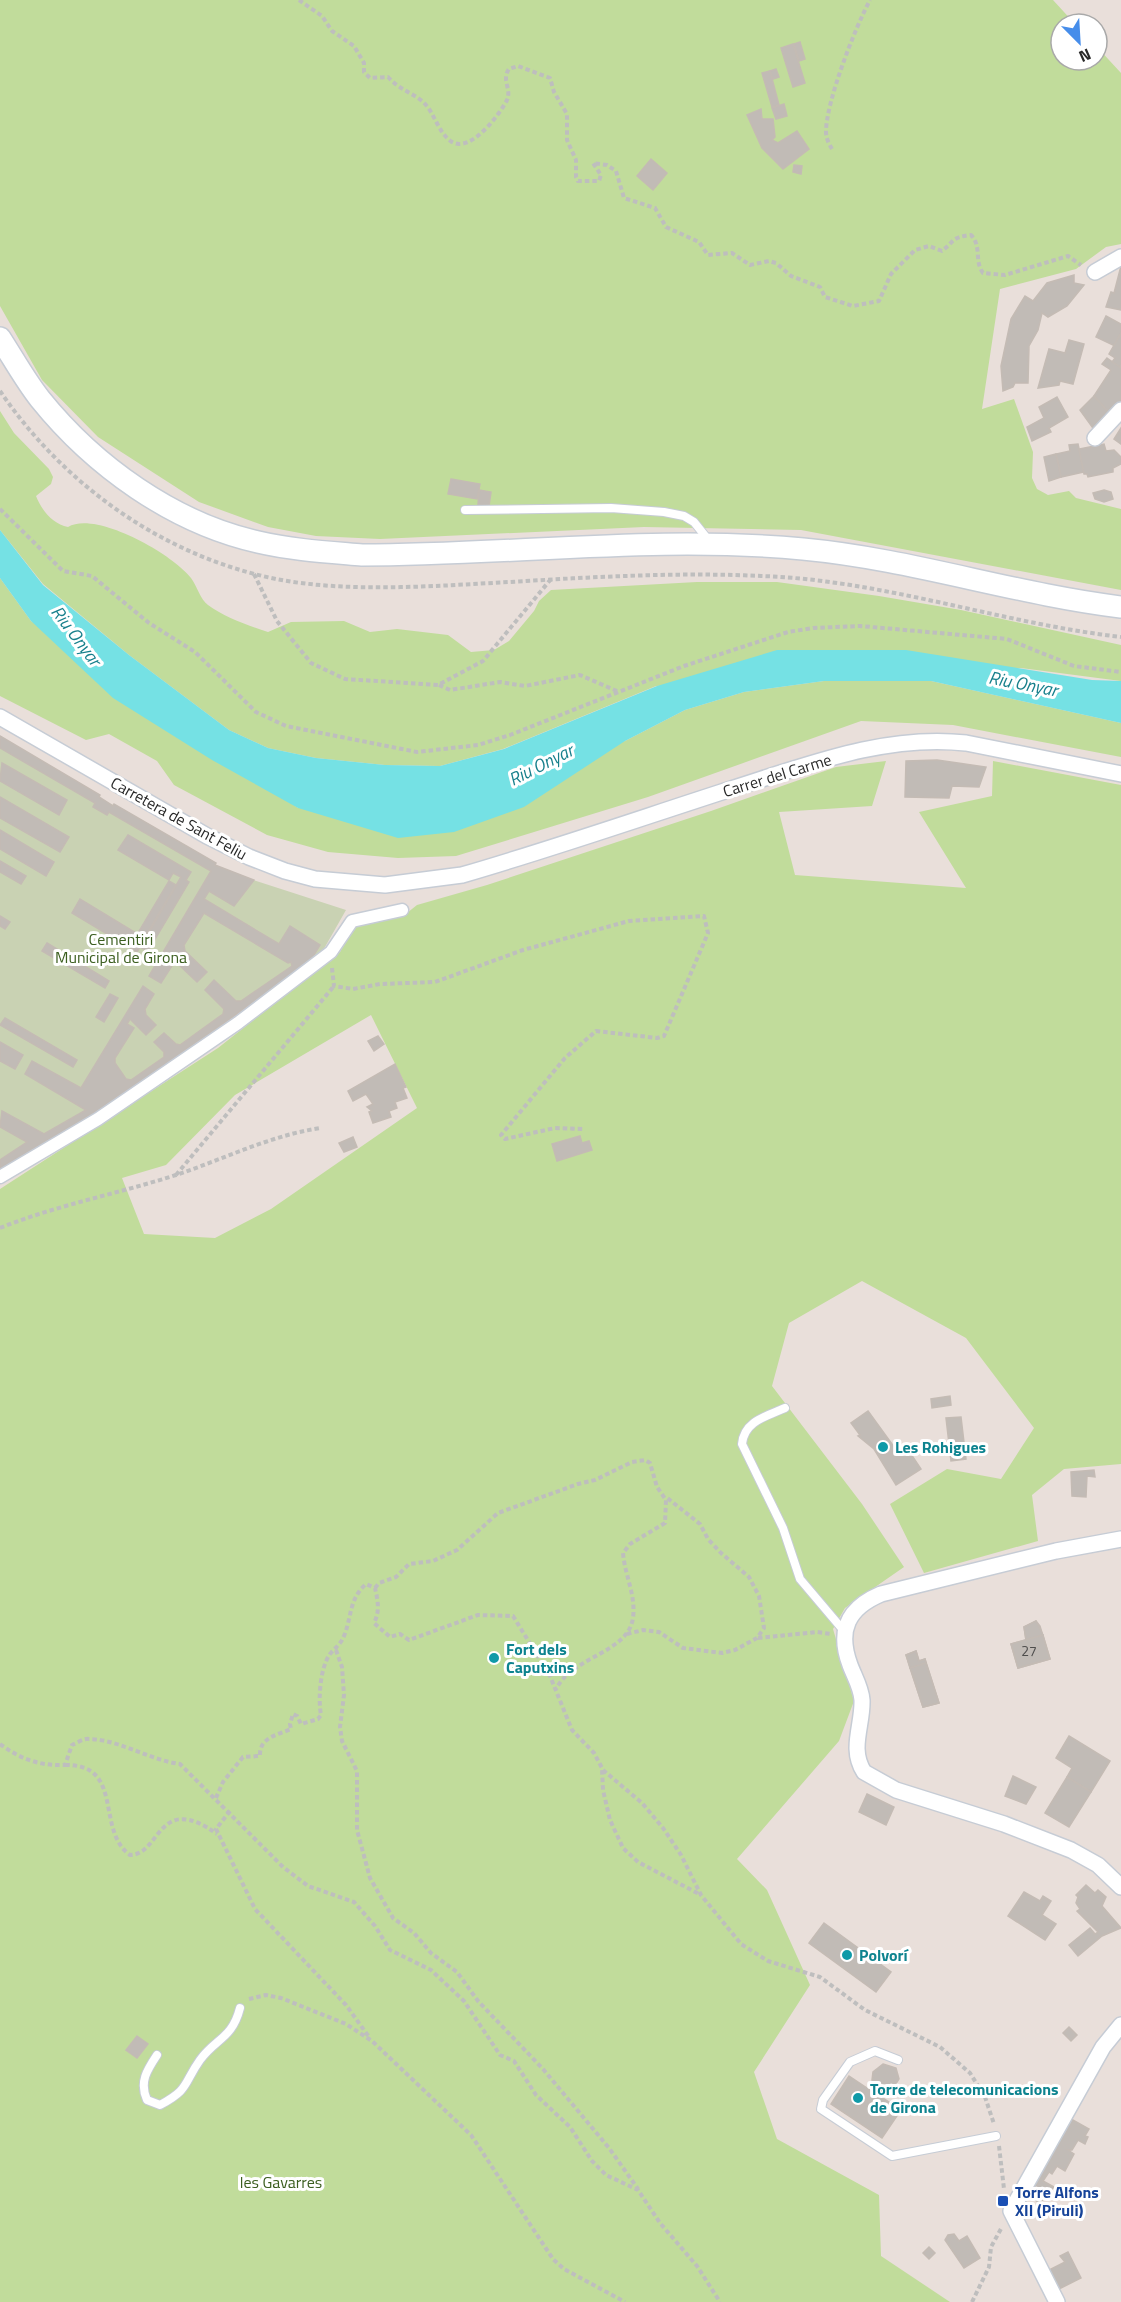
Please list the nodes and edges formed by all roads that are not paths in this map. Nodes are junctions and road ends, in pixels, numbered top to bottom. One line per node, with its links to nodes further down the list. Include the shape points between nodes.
1 (1121, 257): 2 (street)
2 (1098, 271)
3 (0, 338): 7 (main road, via 39,398 115,472 184,516 256,541 362,555)
4 (1121, 410): 5 (street)
5 (1095, 438)
6 (465, 510): 7 (lane, via 664,512 694,522)
7 (711, 543): 8 (main road, via 887,559)
8 (1121, 607)
9 (0, 717): 11 (street, Carretera de Sant Feliu, via 249,857 315,879 352,884)
10 (1121, 774): 11 (street, Carrer del Carme, via 966,743 895,744 834,757)
11 (441, 880)
12 (402, 910): 13 (street, via 352,921 331,952 238,1023 98,1119)
13 (0, 1177)
14 (785, 1408): 16 (lane, via 751,1424 742,1444 783,1528 800,1579)
15 (1121, 1539): 16 (street, via 880,1594 858,1606)
16 (844, 1634): 17 (street, via 862,1696 856,1752 864,1772 896,1790 1071,1850 1098,1865)
17 (1121, 1887)
18 (240, 2008): 20 (lane, via 229,2033 201,2059 186,2086 160,2105 147,2100 141,2088)
19 (1121, 2025): 23 (street, via 1103,2047 1011,2211)
20 (157, 2055)
21 (898, 2060): 22 (lane, via 875,2051 856,2057 823,2100 821,2109 892,2156)
22 (996, 2136)
23 (1057, 2302)

